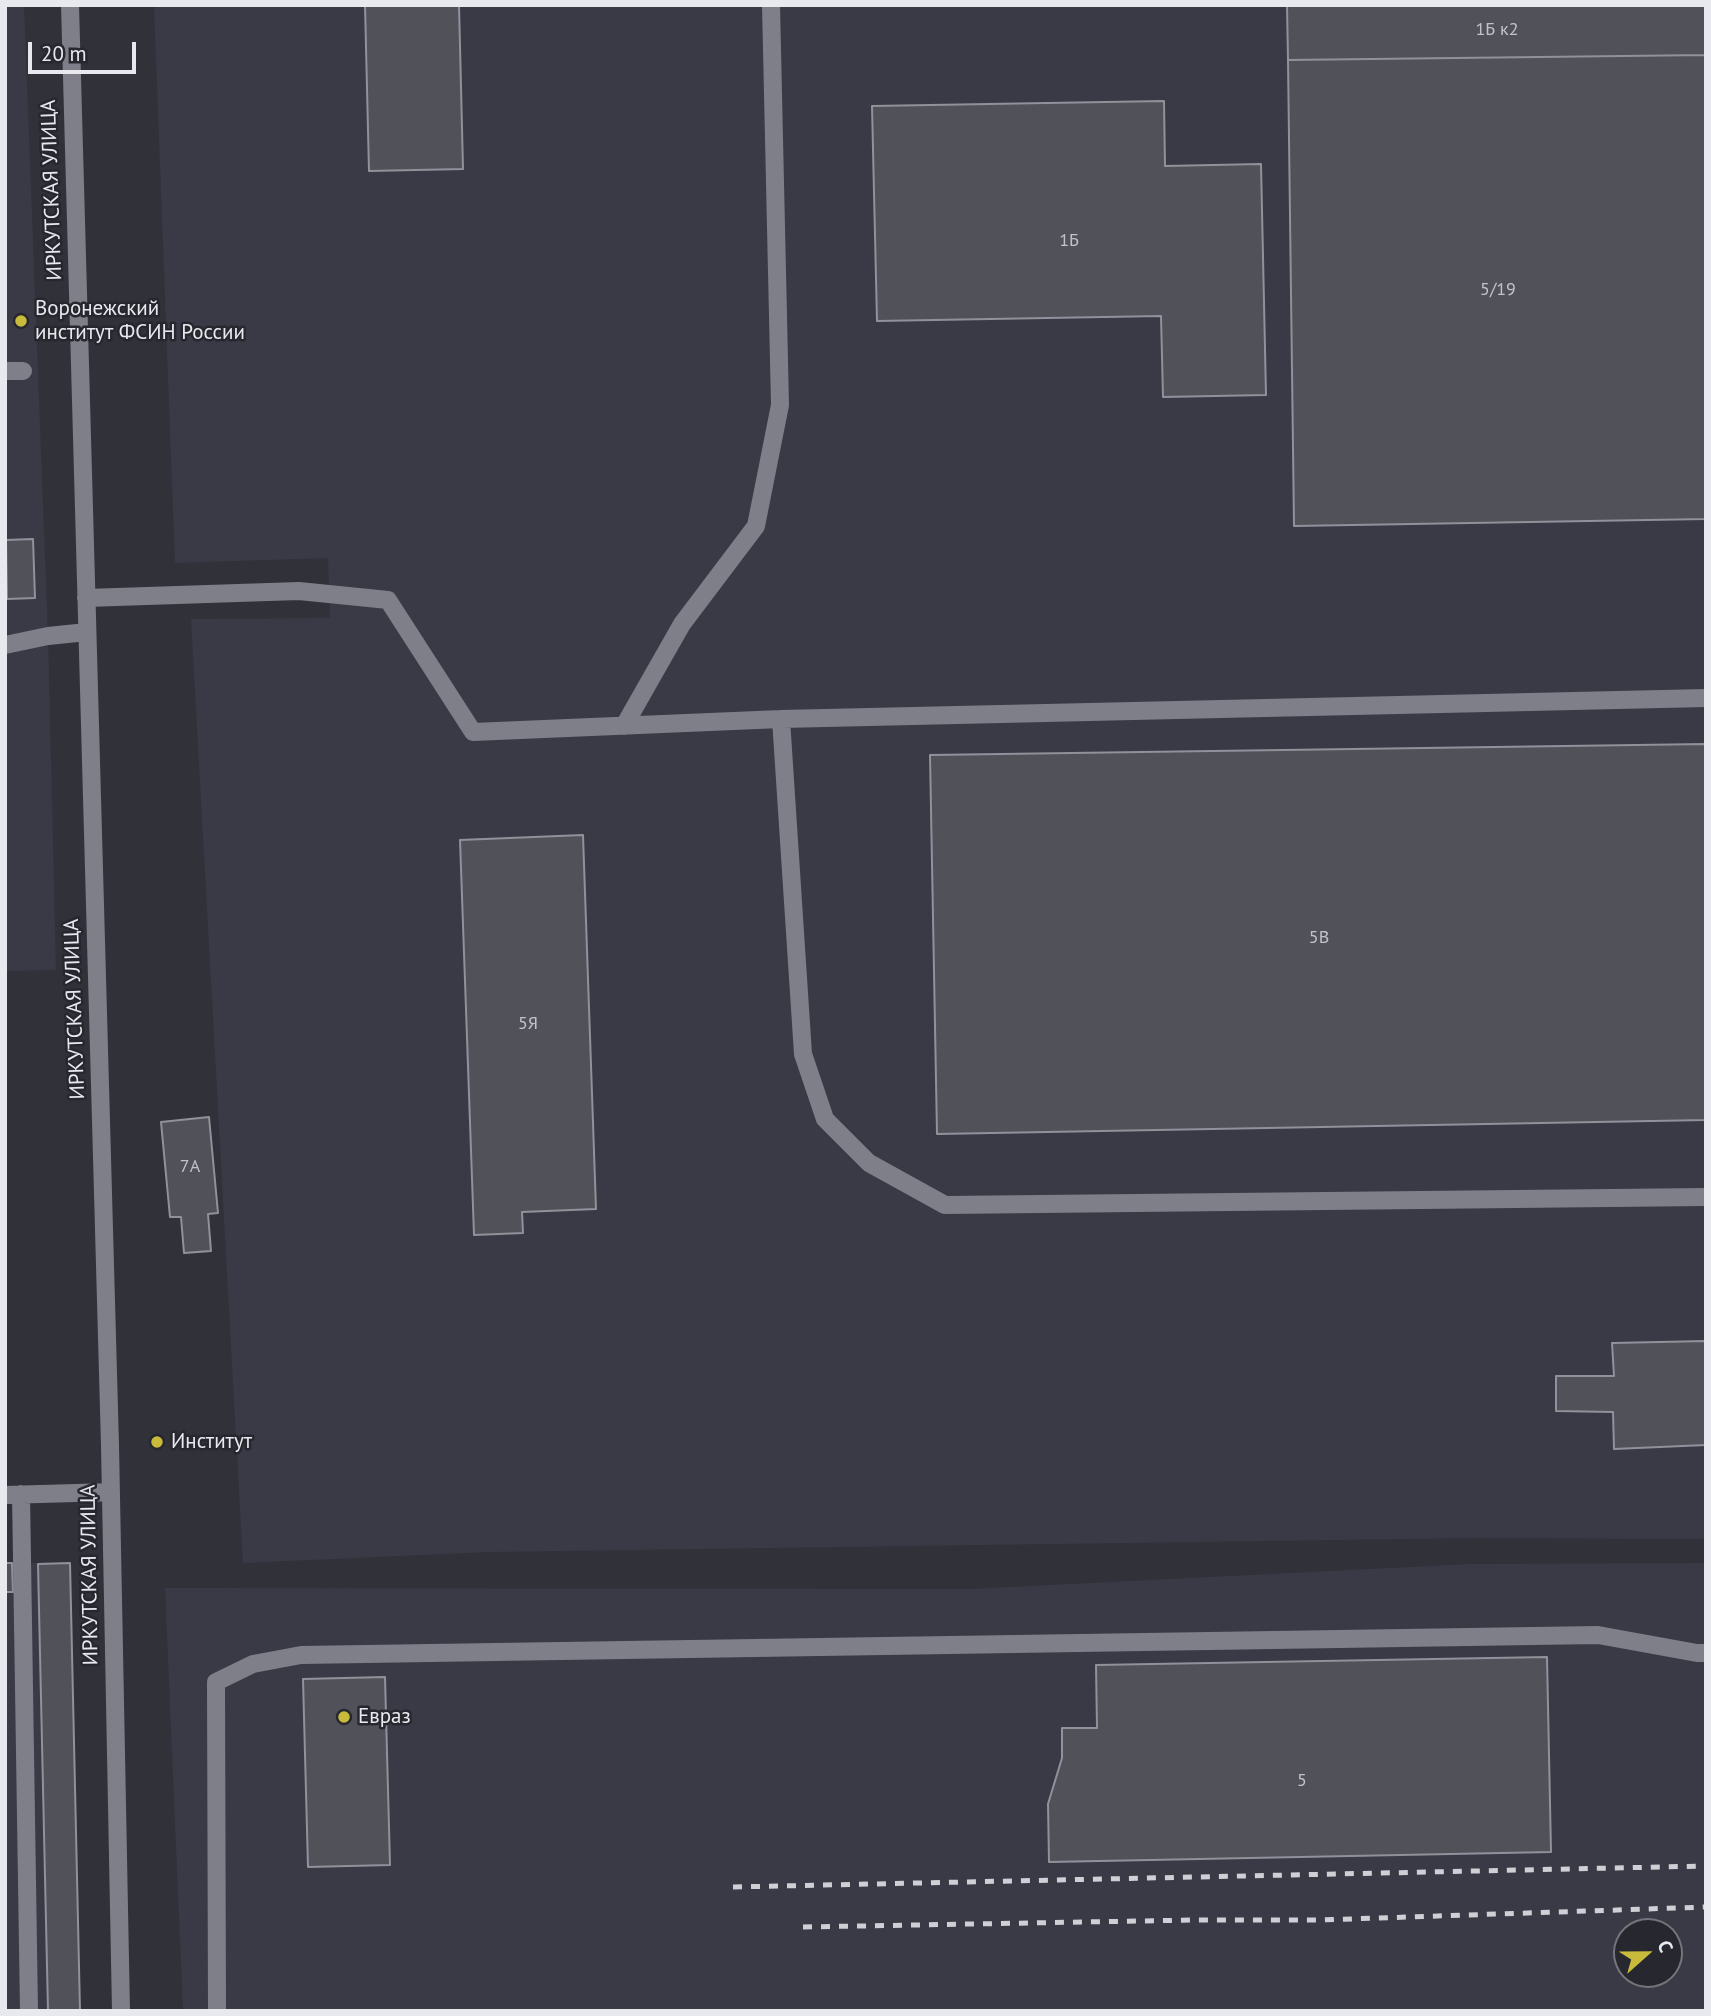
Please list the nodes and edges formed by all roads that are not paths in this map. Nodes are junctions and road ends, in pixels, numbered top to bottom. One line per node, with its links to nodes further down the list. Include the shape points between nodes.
1 (70, 5): 3 (street, ИРКУТСКАЯ УЛИЦА)
2 (771, 5): 8 (street, via 780,405 757,526 682,624)
3 (86, 598): 4 (street, ИРКУТСКАЯ УЛИЦА); 8 (street, via 299,591 388,600 473,732)
4 (88, 632): 5 (street); 10 (street, ИРКУТСКАЯ УЛИЦА)
5 (5, 645)
6 (1706, 698): 7 (street)
7 (781, 719): 8 (street); 9 (street, via 803,1054 825,1119 869,1163 945,1205)
8 (624, 726)
9 (1706, 1197)
10 (111, 1492): 11 (street); 14 (street, ИРКУТСКАЯ УЛИЦА)
11 (13, 1495): 13 (street)
12 (1706, 1653): 15 (street, via 1598,1635 301,1655 253,1664 216,1682)
13 (29, 2011)
14 (121, 2011)
15 (217, 2011)

